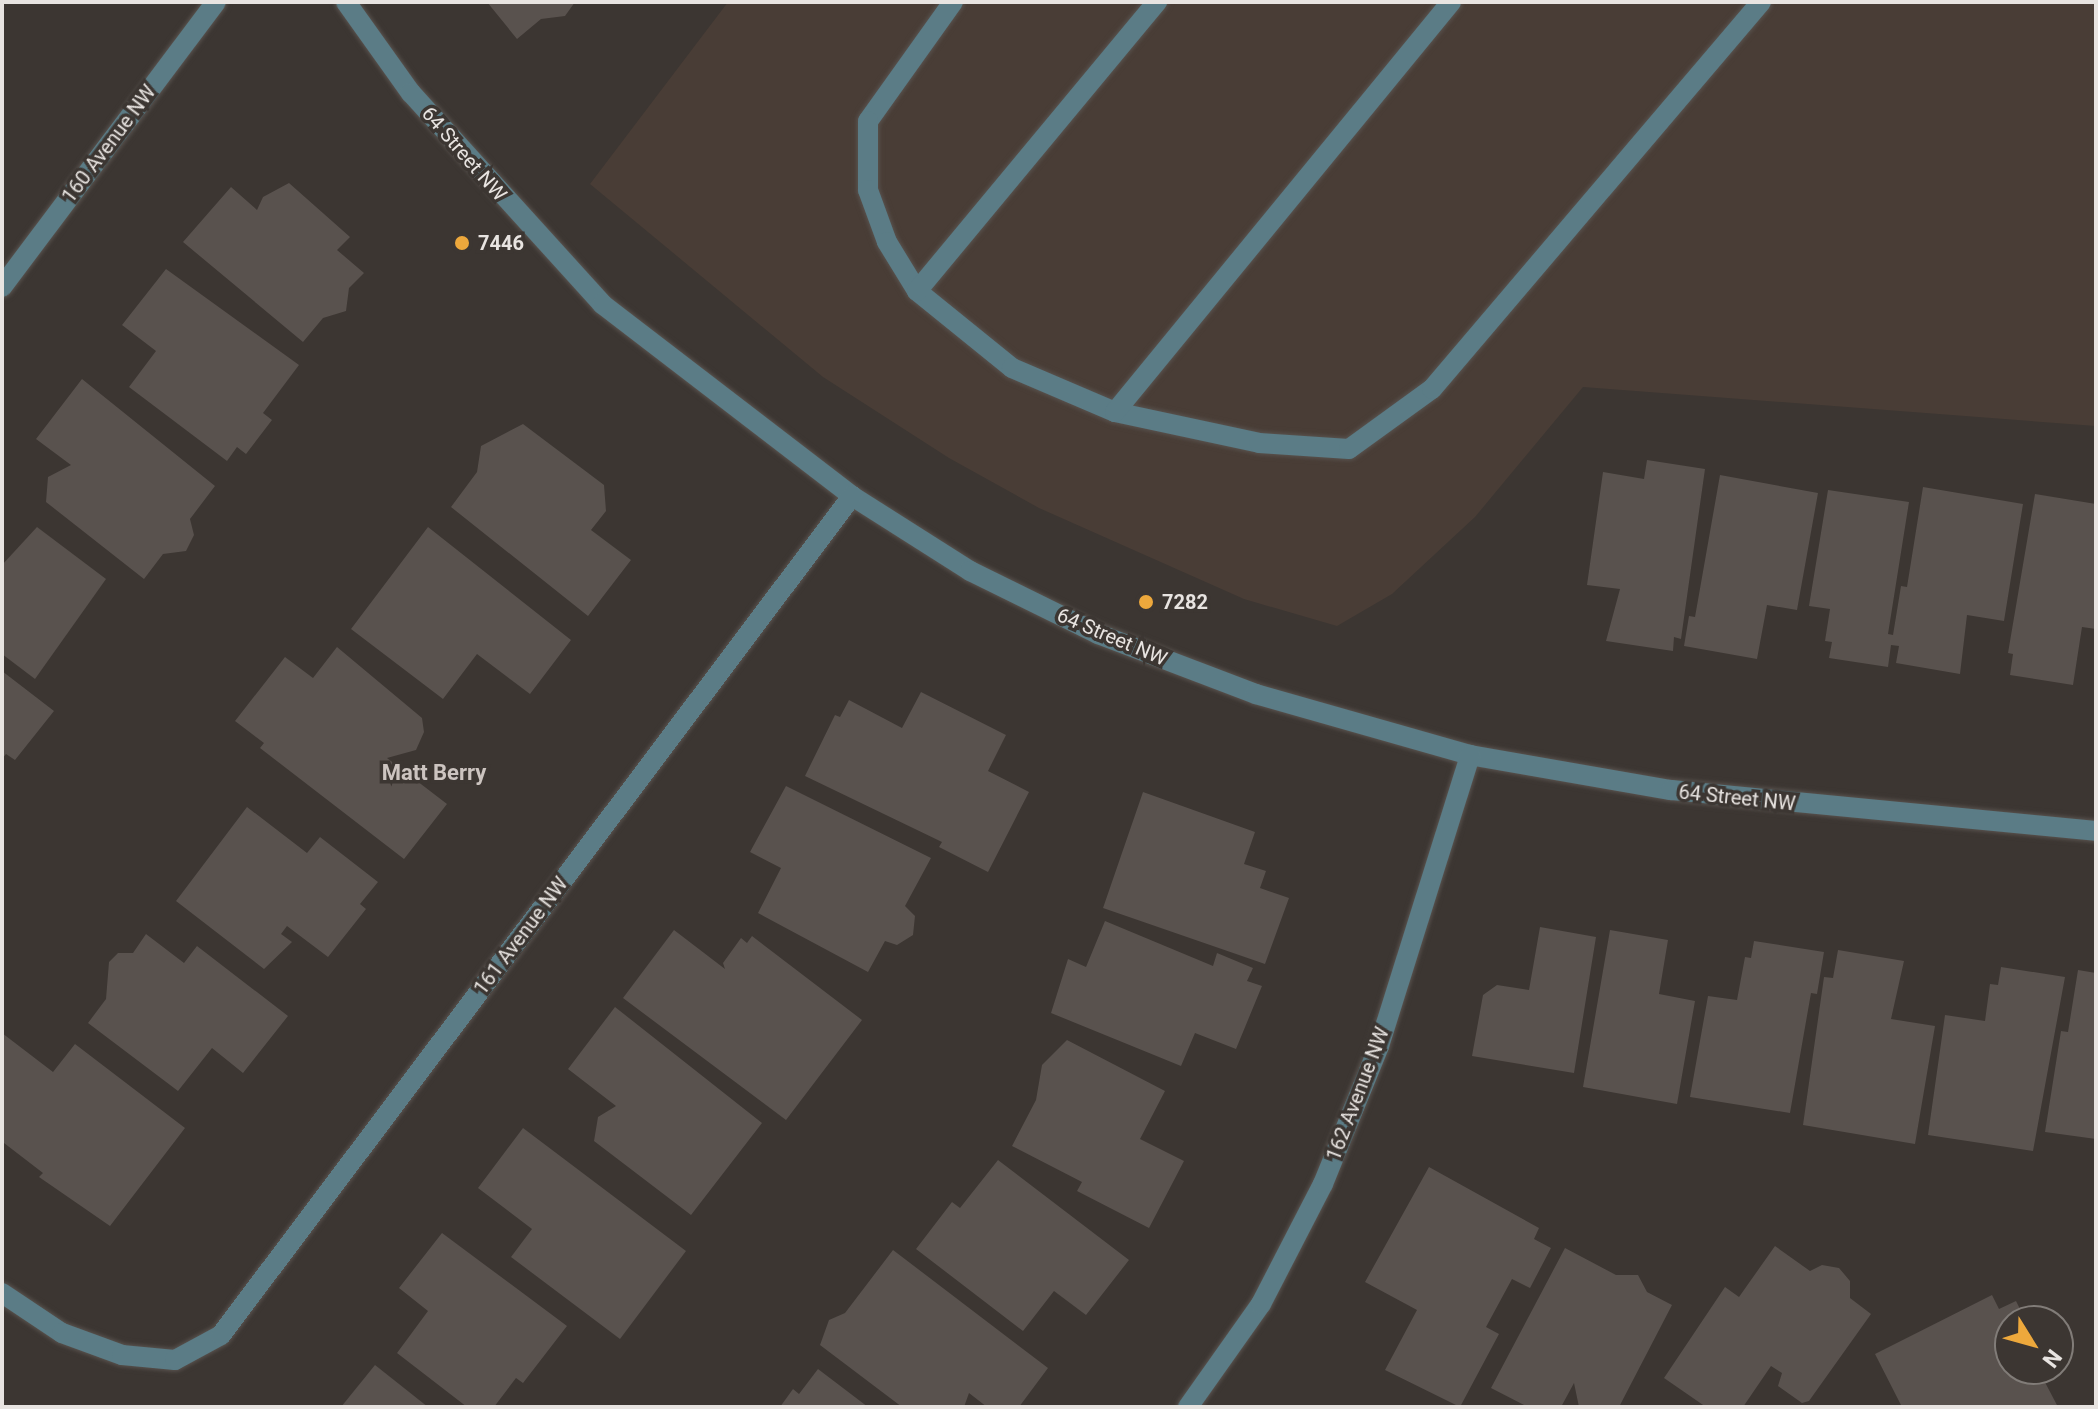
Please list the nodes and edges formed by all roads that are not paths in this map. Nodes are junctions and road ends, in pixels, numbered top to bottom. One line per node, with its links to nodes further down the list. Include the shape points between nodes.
1 (216, 2): 7 (street, 160 Avenue NW)
2 (346, 2): 10 (street, 64 Street NW, via 411,93 602,304)
3 (953, 2): 8 (street, via 868,121 868,190 887,242)
4 (1157, 2): 8 (street)
5 (1451, 2): 9 (street)
6 (1761, 2): 9 (street, via 1432,389 1349,449 1259,443)
7 (2, 287)
8 (917, 291): 9 (street, via 1012,368)
9 (1115, 412)
10 (852, 496): 11 (street, 64 Street NW, via 970,571 1098,634 1256,694); 13 (street, 161 Avenue NW, via 221,1335 175,1360 122,1355 62,1333)
11 (1470, 755): 12 (street, 64 Street NW, via 1671,790); 14 (street, 162 Avenue NW, via 1379,1046 1323,1184 1261,1304)
12 (2096, 831)
13 (2, 1293)
14 (1188, 1407)

